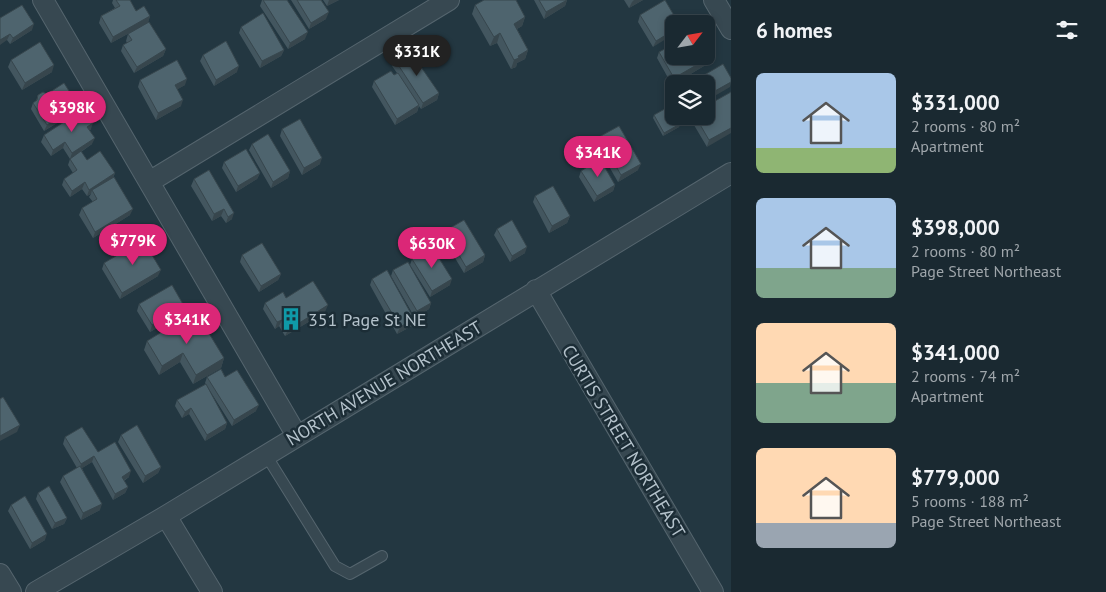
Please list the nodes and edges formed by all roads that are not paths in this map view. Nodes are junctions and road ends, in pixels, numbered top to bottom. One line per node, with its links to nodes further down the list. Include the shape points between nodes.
1 (43, 0): 6 (street)
2 (449, 0): 6 (street)
3 (714, 0): 4 (street)
4 (731, 29)
5 (729, 178): 7 (street, NORTH AVENUE NORTHEAST)
6 (149, 182): 8 (street)
7 (536, 290): 8 (street, NORTH AVENUE NORTHEAST); 16 (street, CURTIS STREET NORTHEAST)
8 (297, 436): 9 (street, NORTH AVENUE NORTHEAST)
9 (266, 455): 10 (street, NORTH AVENUE NORTHEAST); 11 (lane, via 335,566 350,574)
10 (166, 516): 14 (street, NORTH AVENUE NORTHEAST); 15 (street)
11 (382, 556)
12 (0, 574): 13 (street)
13 (11, 592)
14 (36, 592)
15 (212, 592)
16 (713, 592)

